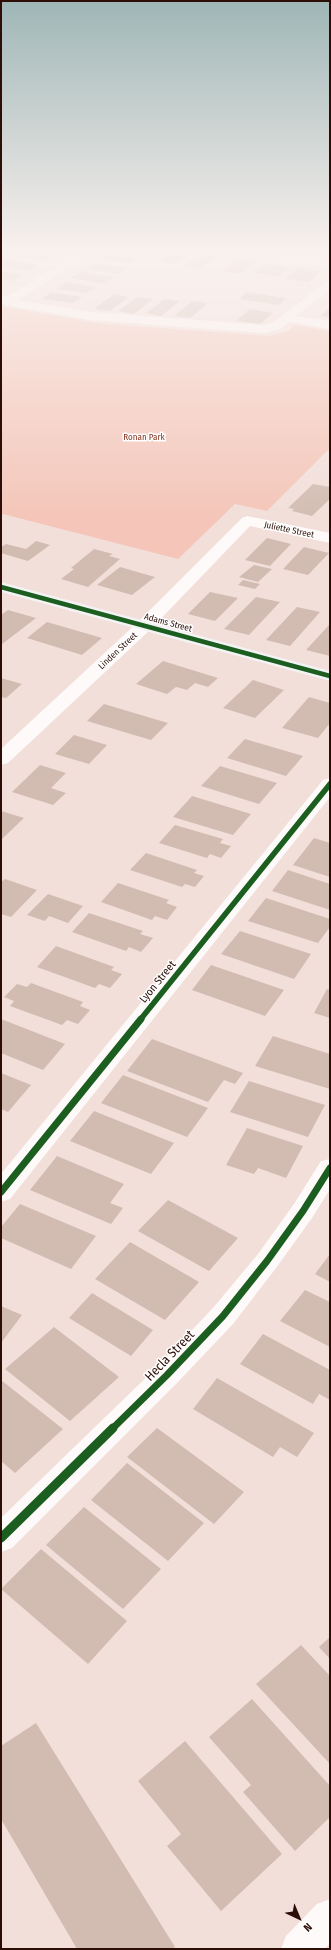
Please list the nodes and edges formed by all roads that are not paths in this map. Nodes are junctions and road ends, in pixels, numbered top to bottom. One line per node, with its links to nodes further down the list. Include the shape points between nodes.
1 (248, 521): 2 (street, Juliette Street); 4 (street, Linden Street)
2 (330, 538)
3 (1, 587): 4 (main road, Adams Street)
4 (144, 626): 5 (main road, Adams Street); 6 (street, Linden Street)
5 (330, 676)
6 (1, 759)
7 (330, 784): 9 (street, Lyon Street)
8 (330, 1168): 10 (street, Hecla Street, via 267,1261 223,1316 167,1375)
9 (1, 1192)
10 (1, 1538)
11 (330, 1917): 12 (street)
12 (299, 1949)

